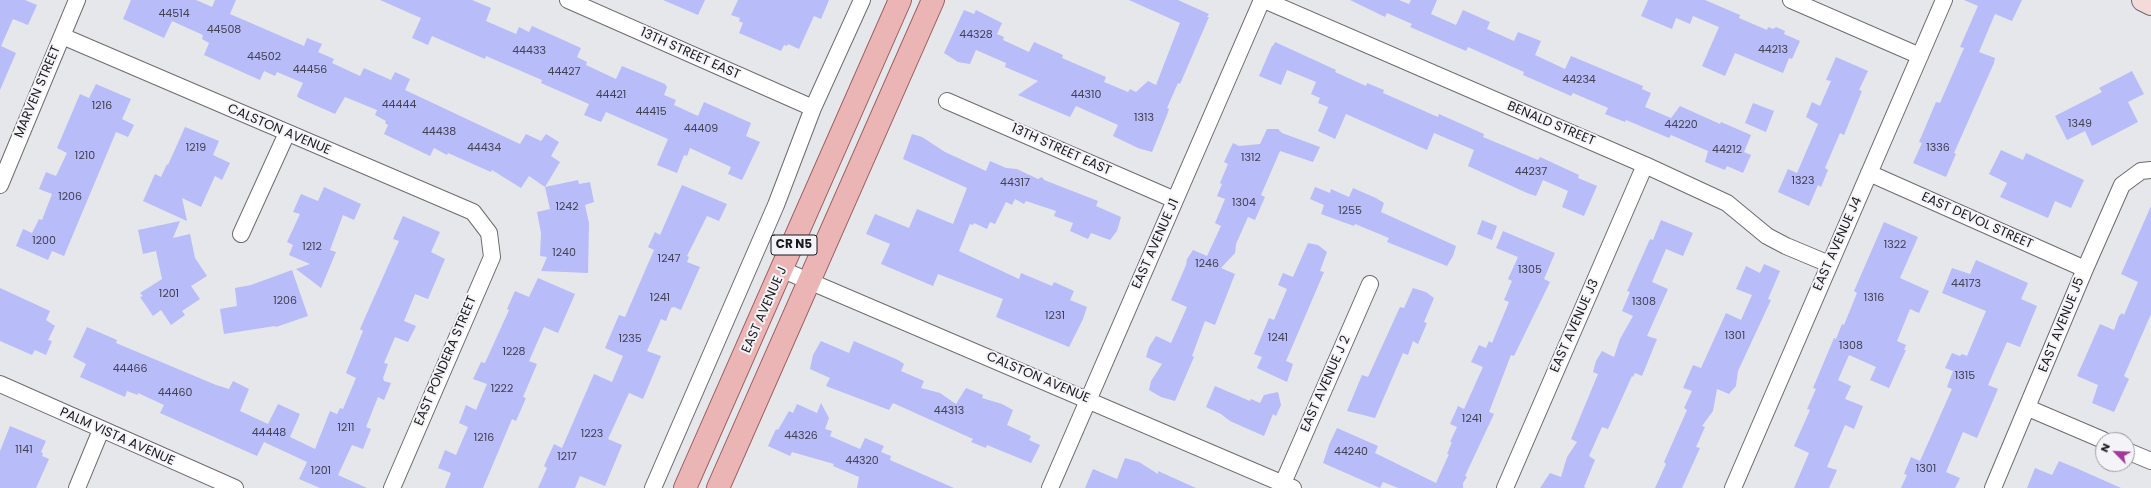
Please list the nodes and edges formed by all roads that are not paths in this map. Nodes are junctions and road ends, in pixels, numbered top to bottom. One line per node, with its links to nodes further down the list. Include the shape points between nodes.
1 (77, 0): 11 (street, MARVEN STREET)
2 (568, 0): 14 (street, 13TH STREET EAST)
3 (862, 0): 14 (street)
4 (900, 0): 25 (main road, EAST AVENUE J / CR N5)
5 (932, 0): 26 (main road, CR N5)
6 (1263, 0): 16 (street, BENALD STREET); 20 (street, EAST AVENUE J1)
7 (1791, 0): 12 (street)
8 (1944, 0): 12 (street, EAST AVENUE J4)
9 (2143, 0): 10 (street)
10 (2151, 4)
11 (62, 36): 15 (street, CALSTON AVENUE); 19 (street, MARVEN STREET)
12 (1920, 56): 18 (street, EAST AVENUE J4)
13 (947, 101): 20 (street, 13TH STREET EAST)
14 (813, 108): 39 (street, via 776,205)
15 (287, 133): 21 (street, CALSTON AVENUE, via 473,212); 22 (street)
16 (1646, 165): 23 (street, BENALD STREET, via 1727,203 1767,236); 43 (street, EAST AVENUE J3)
17 (2146, 171): 24 (street, EAST AVENUE J5, via 2122,185)
18 (1869, 173): 23 (street, EAST AVENUE J4); 24 (street, EAST DEVOL STREET)
19 (0, 185)
20 (1175, 200): 29 (street, EAST AVENUE J1)
21 (489, 232): 38 (street, EAST PONDERA STREET, via 492,257)
22 (241, 234)
23 (1829, 264): 44 (street, EAST AVENUE J4)
24 (2085, 269): 30 (street, EAST AVENUE J5)
25 (783, 270): 26 (street, CALSTON AVENUE); 40 (main road, EAST AVENUE J / CR N5)
26 (810, 281): 29 (street, CALSTON AVENUE); 41 (main road, CR N5)
27 (1370, 284): 35 (street, EAST AVENUE J 2)
28 (0, 384): 31 (street, PALM VISTA AVENUE)
29 (1088, 400): 35 (street, CALSTON AVENUE); 42 (street, EAST AVENUE J1)
30 (2028, 408): 32 (street); 45 (street, EAST AVENUE J5)
31 (101, 430): 36 (street); 37 (street, PALM VISTA AVENUE)
32 (2095, 437)
33 (2135, 454): 34 (street)
34 (2151, 461)
35 (1288, 486)
36 (77, 488)
37 (235, 488)
38 (392, 488)
39 (653, 488)
40 (685, 488)
41 (718, 488)
42 (1050, 488)
43 (1505, 488)
44 (1733, 488)
45 (1993, 488)

